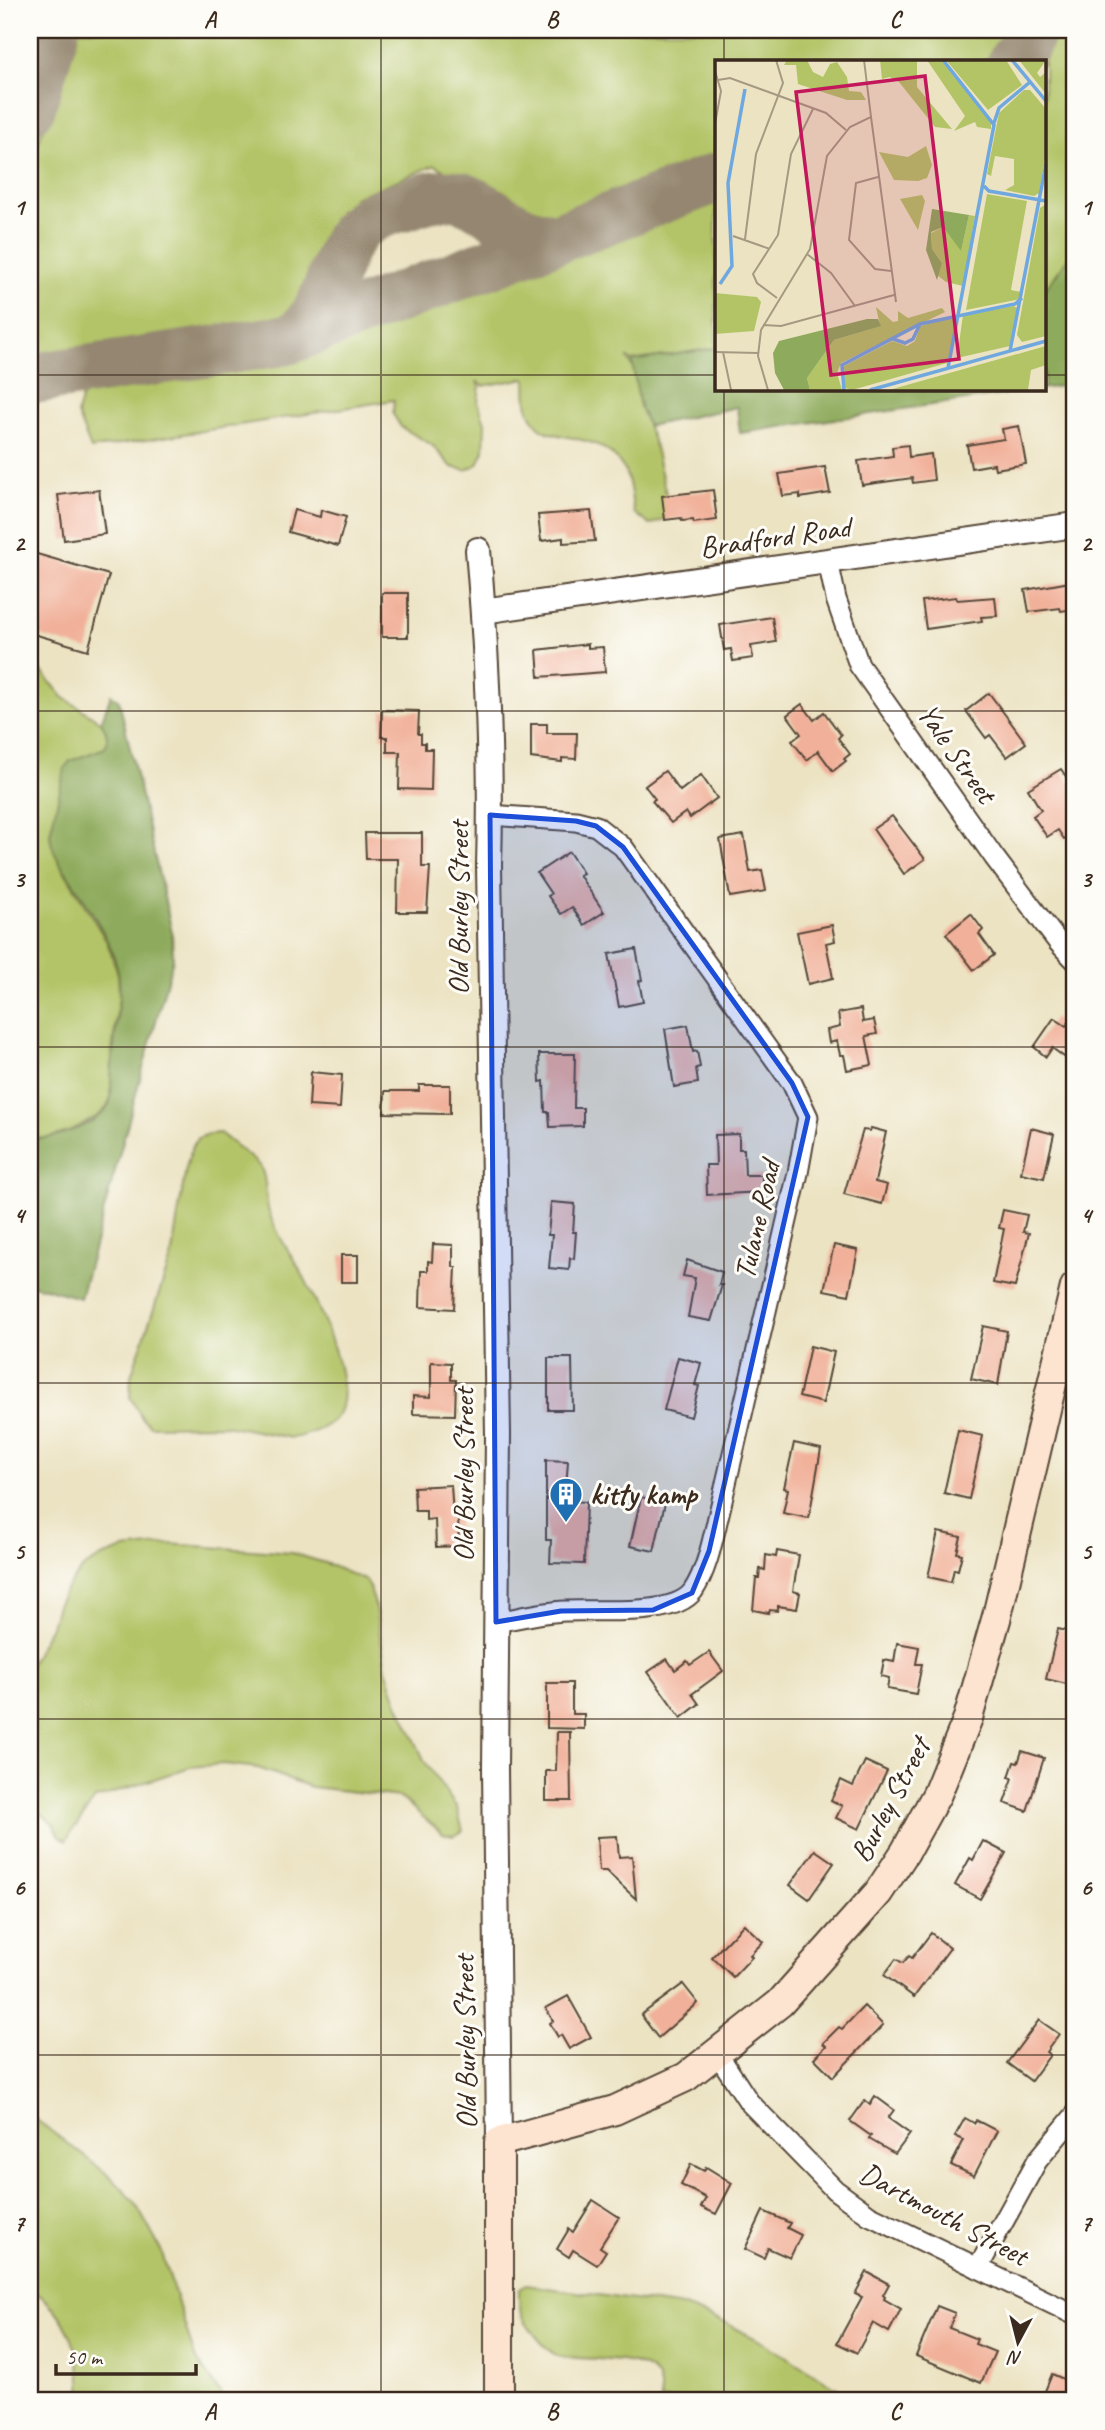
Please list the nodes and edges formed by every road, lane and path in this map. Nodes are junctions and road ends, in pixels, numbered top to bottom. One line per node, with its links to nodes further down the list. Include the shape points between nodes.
1 (1075, 525): 3 (street, Bradford Road)
2 (478, 550): 4 (street, Old Burley Street)
3 (828, 561): 4 (street, Bradford Road); 6 (street, Yale Street, via 859,665 994,857)
4 (483, 611): 5 (street, Old Burley Street)
5 (491, 815): 8 (street, Old Burley Street); 8 (street, Tulane Road, via 576,821 596,826 623,847 792,1083 808,1117 722,1505 692,1593 676,1604 653,1610 562,1611)
6 (1075, 960)
7 (1075, 1287): 9 (main road, Burley Street, via 996,1616 968,1718 937,1794 878,1893 780,2003)
8 (496, 1622): 11 (street, Old Burley Street)
9 (717, 2053): 11 (main road, Burley Street, via 686,2077 615,2110); 12 (street, Dartmouth Street, via 749,2102 835,2190 869,2215)
10 (1075, 2115): 12 (street, via 1037,2161)
11 (499, 2142): 14 (main road, Old Burley Street)
12 (978, 2268): 13 (street, Dartmouth Street)
13 (1075, 2315)
14 (499, 2400)

